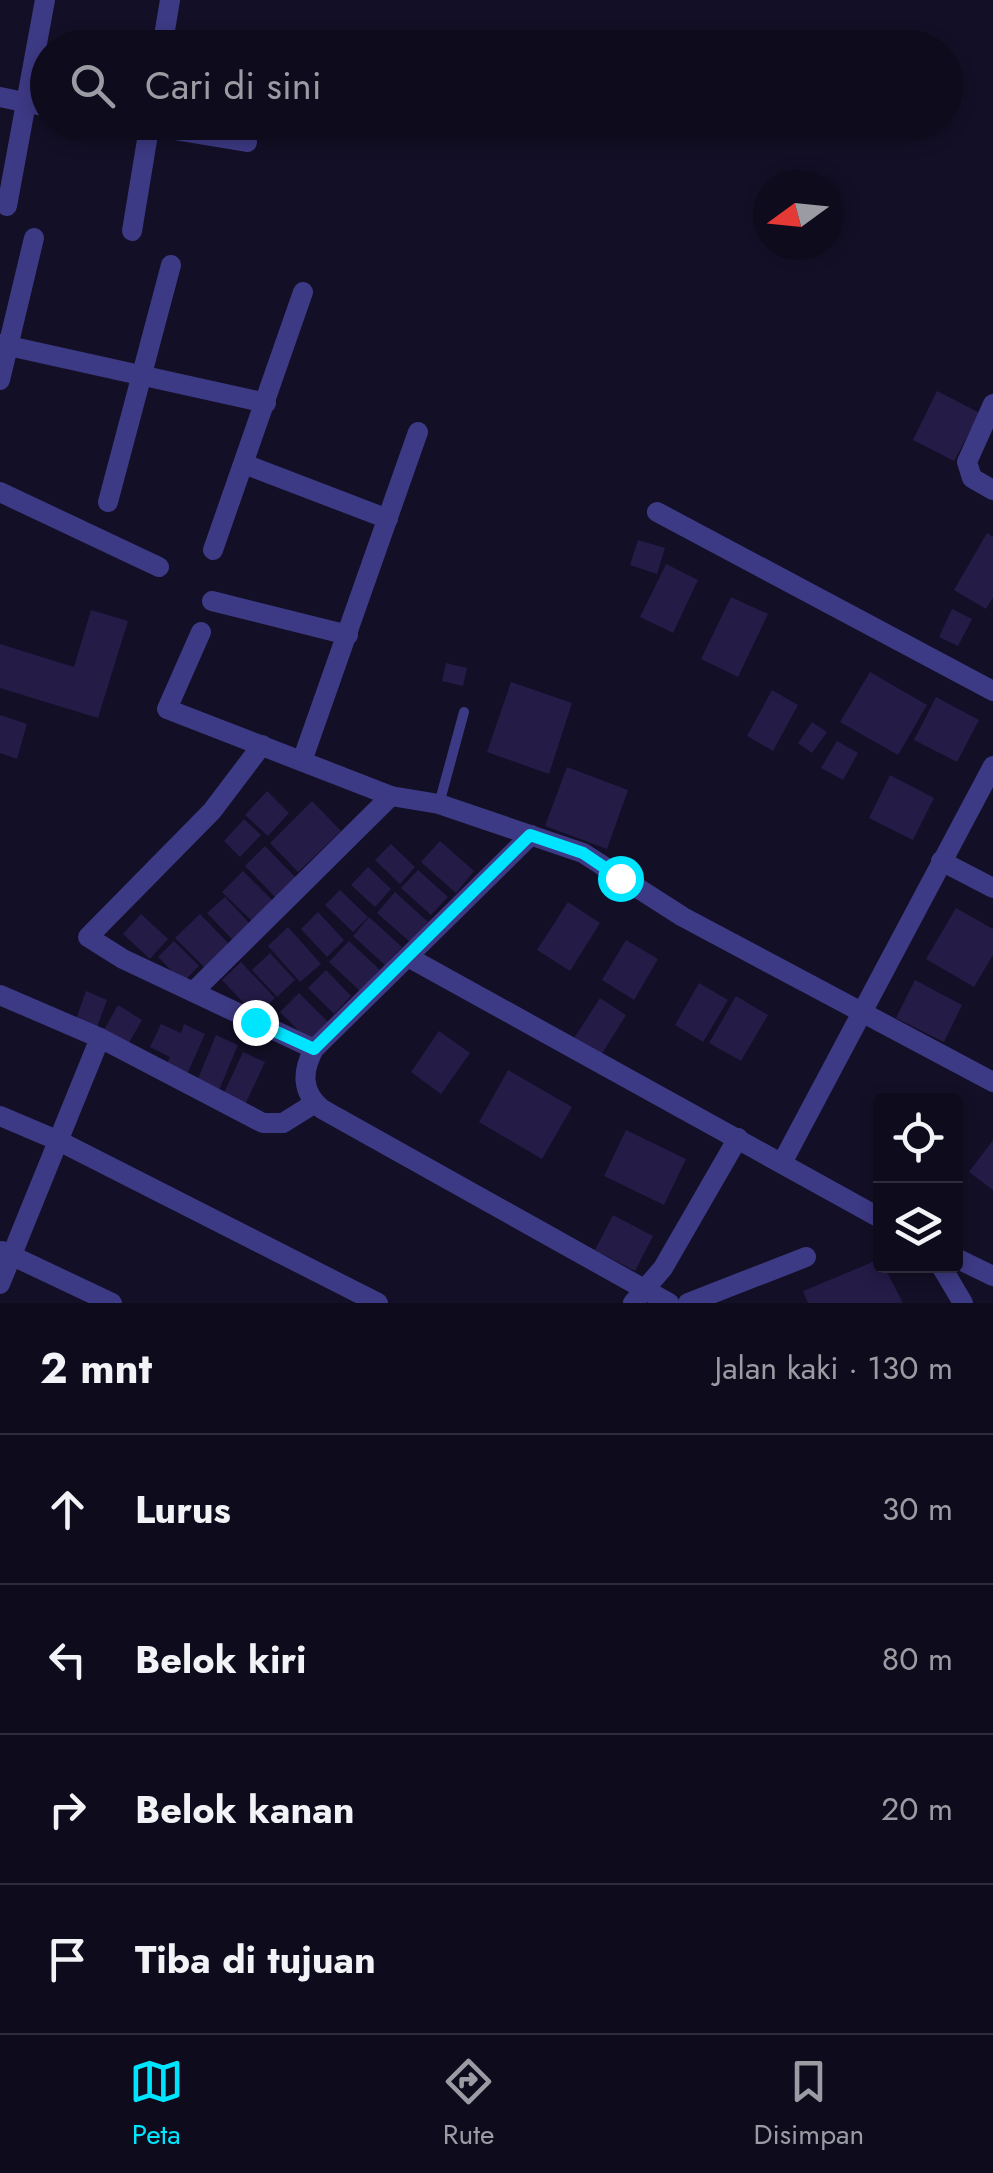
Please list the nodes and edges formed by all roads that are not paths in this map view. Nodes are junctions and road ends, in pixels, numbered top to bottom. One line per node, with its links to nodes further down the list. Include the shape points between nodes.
1 (45, 0): 3 (street)
2 (170, 0): 4 (street)
3 (39, 30)
4 (165, 30)
5 (30, 73): 7 (street)
6 (0, 96): 7 (street)
7 (24, 102): 8 (street); 12 (street)
8 (30, 103)
9 (147, 140): 13 (street)
10 (236, 140): 11 (street)
11 (247, 142)
12 (7, 206)
13 (132, 230)
14 (34, 238): 17 (street)
15 (170, 265): 18 (street)
16 (303, 292): 20 (street)
17 (4, 345): 18 (street); 19 (street)
18 (139, 375): 20 (street); 26 (street)
19 (0, 380)
20 (266, 403): 23 (street)
21 (993, 404): 24 (street, via 967,462 972,478)
22 (418, 432): 28 (street)
23 (244, 464): 28 (street); 29 (street)
24 (993, 490)
25 (0, 492): 30 (street)
26 (108, 502)
27 (657, 512): 34 (street)
28 (388, 519): 33 (street)
29 (213, 550)
30 (159, 567)
31 (212, 600): 33 (street)
32 (201, 632): 36 (street, via 167,709)
33 (348, 635): 37 (street)
34 (993, 691)
35 (464, 712): 40 (lane)
36 (262, 745): 37 (street); 45 (street, via 212,811 88,937)
37 (302, 761): 39 (street)
38 (993, 766): 42 (street)
39 (391, 796): 40 (street); 45 (street)
40 (439, 804): 41 (street)
41 (530, 835): 44 (street); 47 (street, via 583,853 683,917)
42 (940, 861): 43 (street); 47 (street)
43 (993, 888)
44 (408, 957): 49 (street); 53 (street)
45 (194, 992): 49 (street)
46 (0, 995): 48 (street)
47 (864, 1011): 50 (street); 55 (street)
48 (100, 1038): 51 (street, via 262,1123 283,1122); 54 (street)
49 (314, 1049): 51 (street, via 304,1079)
50 (993, 1082)
51 (315, 1103): 63 (street)
52 (0, 1116): 54 (street)
53 (738, 1138): 55 (street); 63 (street)
54 (59, 1141): 57 (street); 65 (street)
55 (784, 1161): 56 (street)
56 (873, 1214)
57 (5, 1253): 62 (street); 64 (street)
58 (806, 1257): 67 (street)
59 (963, 1261): 61 (street)
60 (946, 1273): 68 (street)
61 (993, 1276)
62 (0, 1284)
63 (639, 1296): 66 (street)
64 (112, 1303)
65 (378, 1303)
66 (669, 1303)
67 (688, 1303)
68 (962, 1303)

